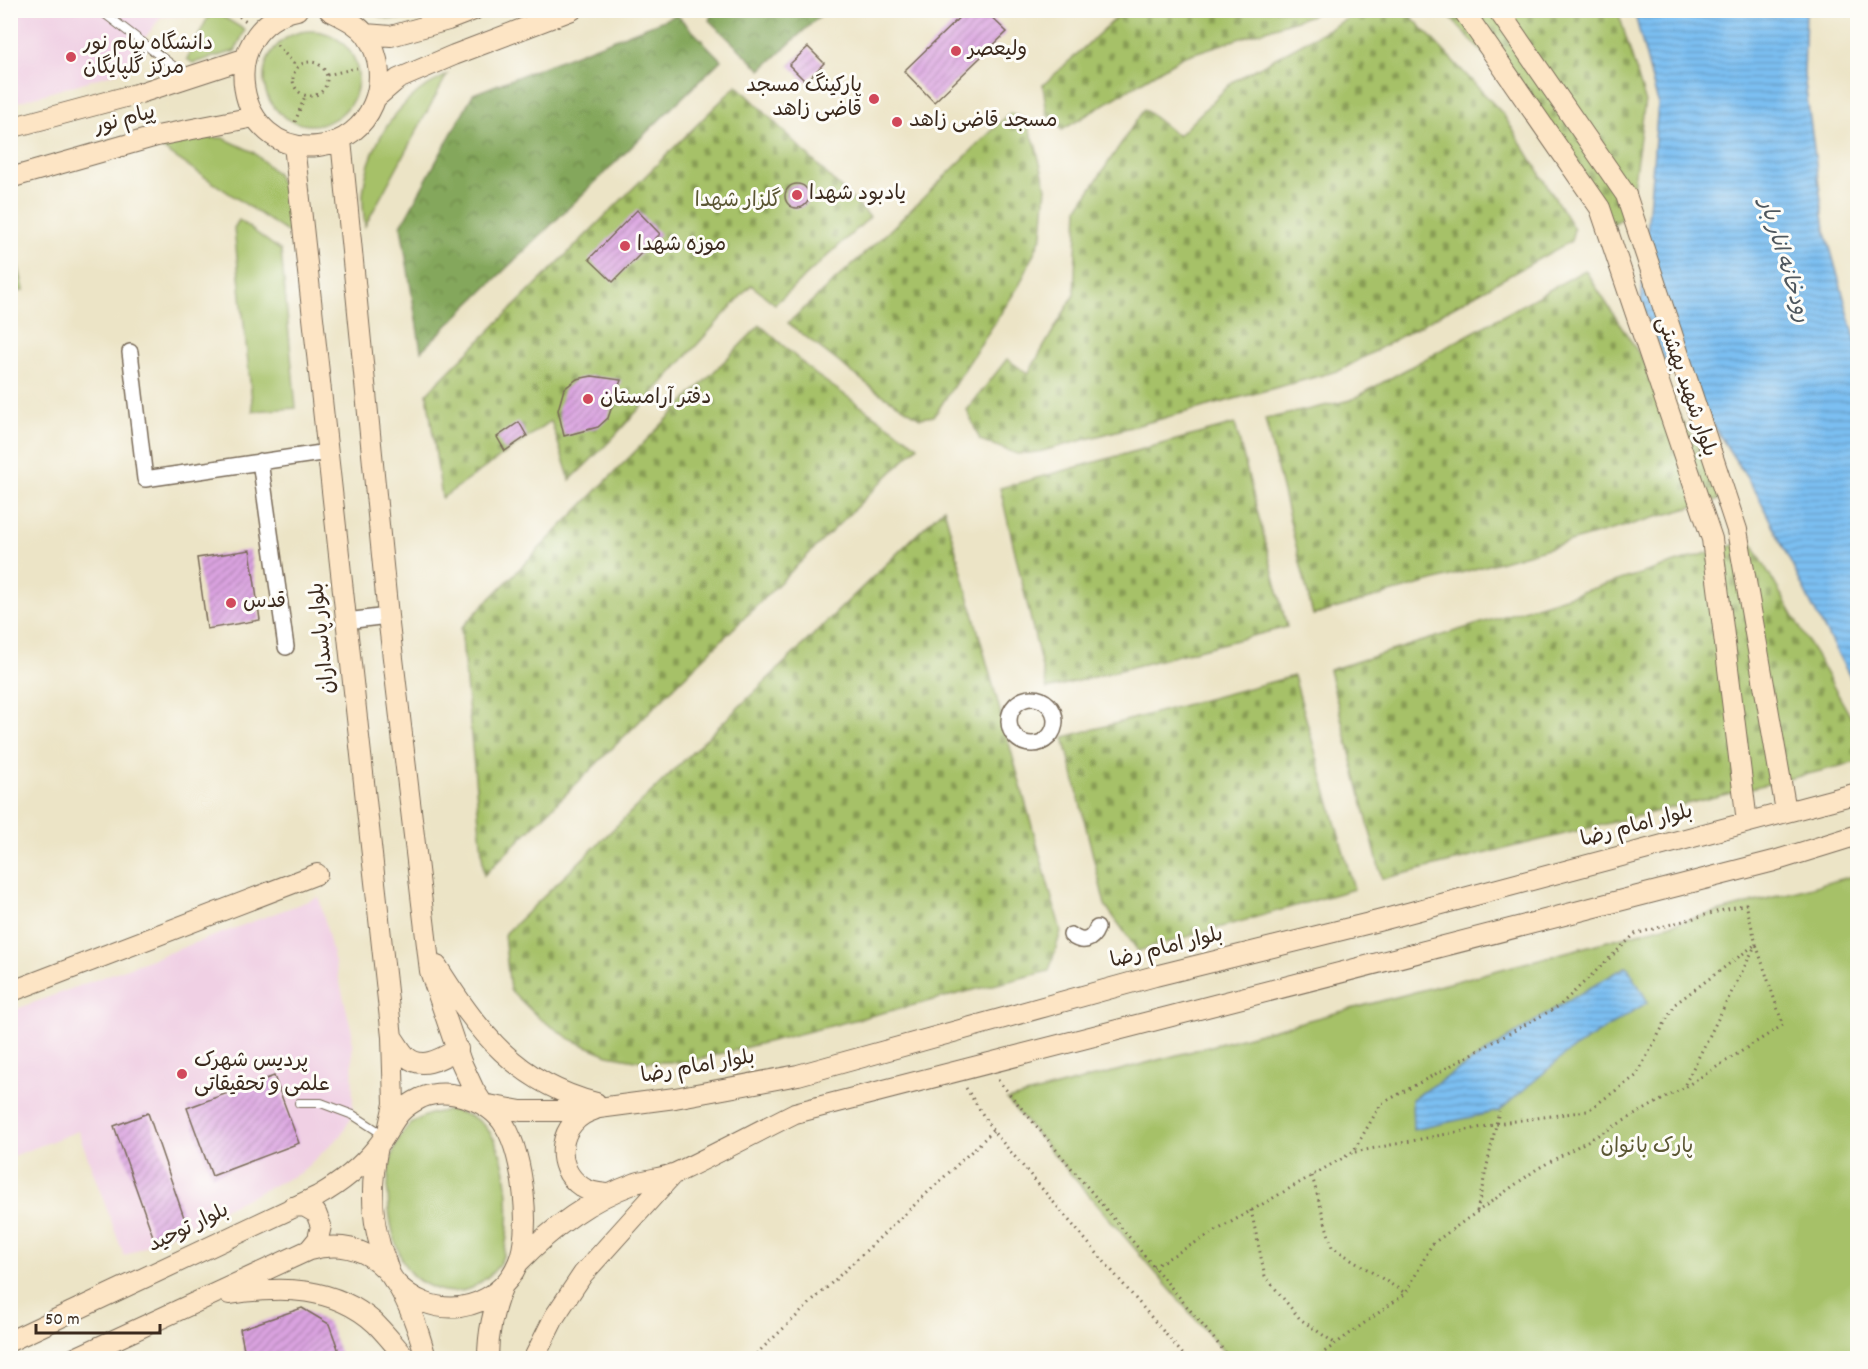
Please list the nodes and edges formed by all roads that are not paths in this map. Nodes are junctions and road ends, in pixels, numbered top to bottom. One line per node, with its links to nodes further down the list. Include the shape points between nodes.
1 (100, 10): 11 (lane)
2 (297, 10): 8 (main road)
3 (329, 10): 9 (main road, via 349,19)
4 (572, 10): 12 (main road, via 398,79)
5 (1463, 10): 26 (main road, بلوار شهید بهشتی, via 1600,208 1712,539)
6 (1498, 10): 25 (main road, بلوار شهید بهشتی, via 1626,195 1737,530)
7 (468, 12): 9 (main road, via 391,36)
8 (269, 16): 10 (main road)
9 (365, 34): 12 (main road, via 376,54 380,75)
10 (244, 59): 11 (main road, پیام نور); 13 (main road, via 245,99)
11 (188, 77): 14 (main road, پیام نور)
12 (377, 97): 15 (main road, via 363,122)
13 (254, 117): 16 (main road, via 279,139); 17 (main road, پیام نور, via 157,136)
14 (10, 128)
15 (341, 140): 16 (main road, via 318,146); 21 (main road)
16 (294, 145): 19 (main road, بلوار پاسداران)
17 (10, 178)
18 (130, 352): 20 (street, via 145,479)
19 (328, 452): 20 (street, via 290,464); 22 (main road, بلوار پاسداران)
20 (260, 461): 23 (street)
21 (388, 616): 22 (street); 31 (main road)
22 (346, 621): 33 (main road, بلوار پاسداران)
23 (286, 647)
24 (1856, 793): 25 (main road, بلوار امام رضا)
25 (1786, 811): 26 (main road, بلوار امام رضا)
26 (1747, 822): 37 (main road, بلوار امام رضا, via 1155,976 798,1075)
27 (1857, 835): 39 (main road, via 1774,861 795,1113)
28 (317, 874): 32 (main road)
29 (1097, 928): 30 (street, via 1086,941)
30 (1071, 935)
31 (428, 952): 34 (main road, via 430,971); 37 (main road, via 486,1037 511,1062 571,1097)
32 (10, 992)
33 (392, 1037): 34 (main road, via 407,1057 417,1062 439,1060); 38 (main road, بلوار پاسداران, via 394,1104)
34 (458, 1049): 36 (main road)
35 (299, 1103): 38 (lane, via 321,1103 353,1115)
36 (483, 1104): 37 (main road, بلوار امام رضا, via 521,1111 560,1112); 38 (main road, via 454,1094 423,1098 397,1114); 43 (main road, via 505,1125 522,1179 524,1224)
37 (605, 1107): 40 (main road, via 575,1119 562,1143 562,1156 573,1180 595,1193)
38 (384, 1136): 41 (main road, بلوار توحید, via 342,1182); 44 (main road, via 372,1196 374,1224)
39 (673, 1174): 40 (main road); 52 (main road, via 584,1274 555,1316)
40 (609, 1194): 43 (main road, via 576,1212)
41 (291, 1207): 42 (main road, via 304,1206 316,1213 321,1226 318,1239); 47 (main road, بلوار توحید)
42 (309, 1250): 44 (main road, via 333,1245 357,1249 378,1262); 46 (main road)
43 (519, 1262): 45 (main road)
44 (393, 1281): 45 (main road, via 416,1299 445,1309 476,1304); 50 (main road, via 417,1324)
45 (502, 1288): 51 (main road, via 492,1312)
46 (209, 1298): 48 (main road, via 109,1347); 49 (main road, via 282,1288 335,1298 376,1324)
47 (10, 1341)
48 (75, 1359)
49 (406, 1359)
50 (426, 1359)
51 (488, 1359)
52 (534, 1359)

